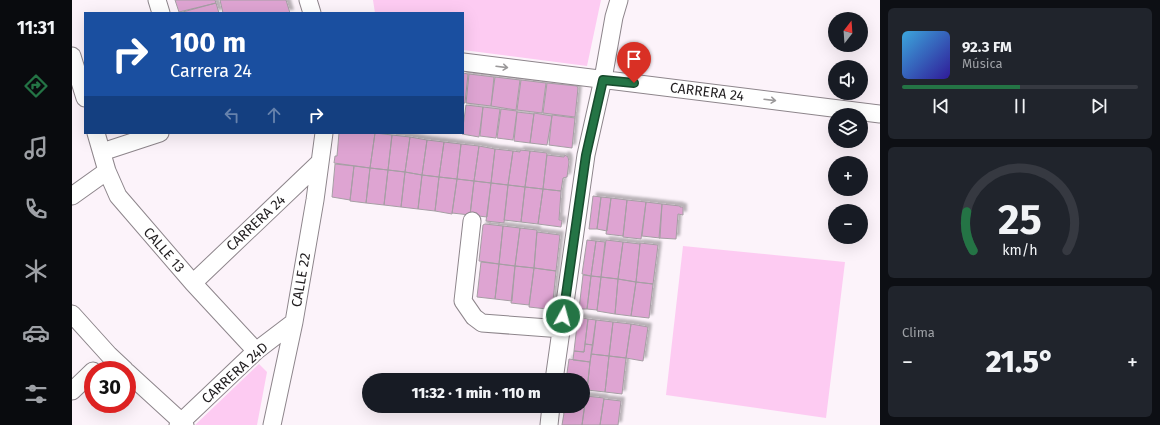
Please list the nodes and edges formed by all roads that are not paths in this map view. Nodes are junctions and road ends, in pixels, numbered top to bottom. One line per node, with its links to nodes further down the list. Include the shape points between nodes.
1 (157, 0): 4 (street)
2 (308, 0): 5 (street)
3 (619, 0): 8 (street)
4 (161, 12)
5 (312, 12)
6 (72, 56): 9 (street)
7 (464, 62): 8 (street, CARRERA 24, one-way to 8)
8 (603, 80): 10 (street, CARRERA 24, one-way to 10); 22 (street, via 586,155)
9 (84, 95)
10 (880, 114)
11 (96, 134): 14 (street, CALLE 13)
12 (157, 134): 14 (street)
13 (324, 134): 15 (street, CALLE 22)
14 (102, 152): 16 (street, CALLE 13)
15 (319, 163): 19 (street, CARRERA 24); 21 (street, CALLE 22)
16 (107, 171): 17 (street); 19 (street, CALLE 13, via 118,196)
17 (72, 196)
18 (472, 221): 22 (street, via 463,300 474,317 482,323)
19 (193, 283): 23 (street, CALLE 13)
20 (72, 314): 24 (street)
21 (294, 322): 23 (street, CARRERA 24D); 33 (street, CALLE 22)
22 (562, 329): 27 (street)
23 (256, 352): 32 (street, CARRERA 24D)
24 (109, 355): 25 (street); 26 (street)
25 (103, 361)
26 (115, 361)
27 (555, 373)
28 (84, 379): 30 (street)
29 (136, 381): 32 (street)
30 (72, 391)
31 (550, 413): 34 (street)
32 (181, 424)
33 (272, 425)
34 (549, 425)

